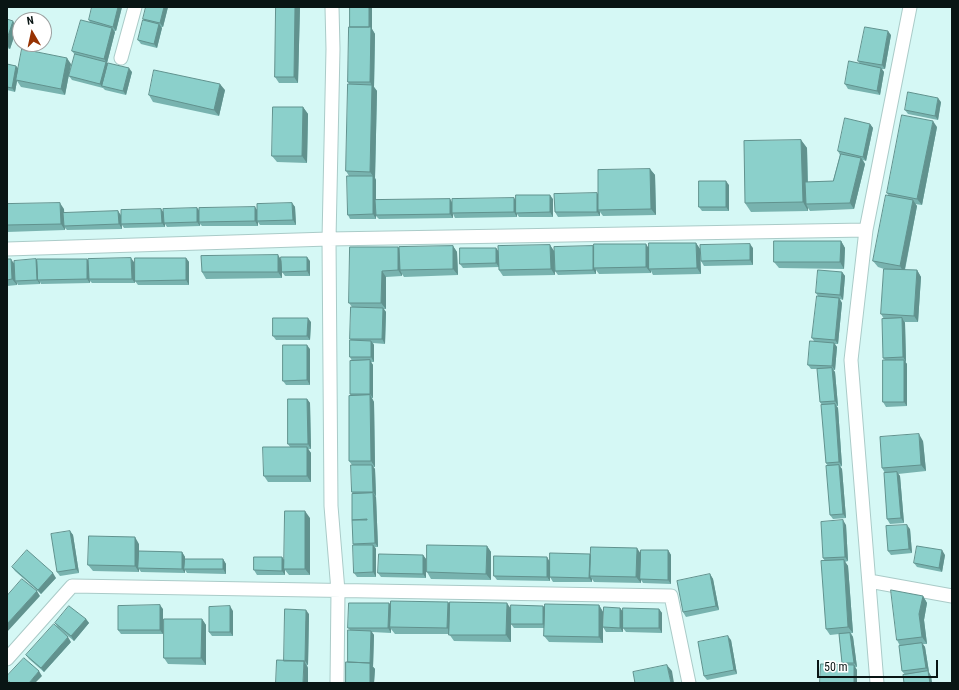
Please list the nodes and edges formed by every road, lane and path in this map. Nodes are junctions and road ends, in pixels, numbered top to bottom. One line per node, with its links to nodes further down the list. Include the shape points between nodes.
1 (135, 7): 4 (street)
2 (332, 7): 6 (street)
3 (910, 7): 5 (street)
4 (121, 58)
5 (866, 230): 6 (street); 8 (street, via 851,360)
6 (329, 239): 7 (street); 9 (street, via 331,506)
7 (7, 249)
8 (869, 581): 10 (street); 14 (street)
9 (338, 591): 11 (street, via 72,586); 12 (street); 13 (street, via 671,596)
10 (952, 596)
11 (7, 659)
12 (338, 683)
13 (688, 683)
14 (877, 683)

